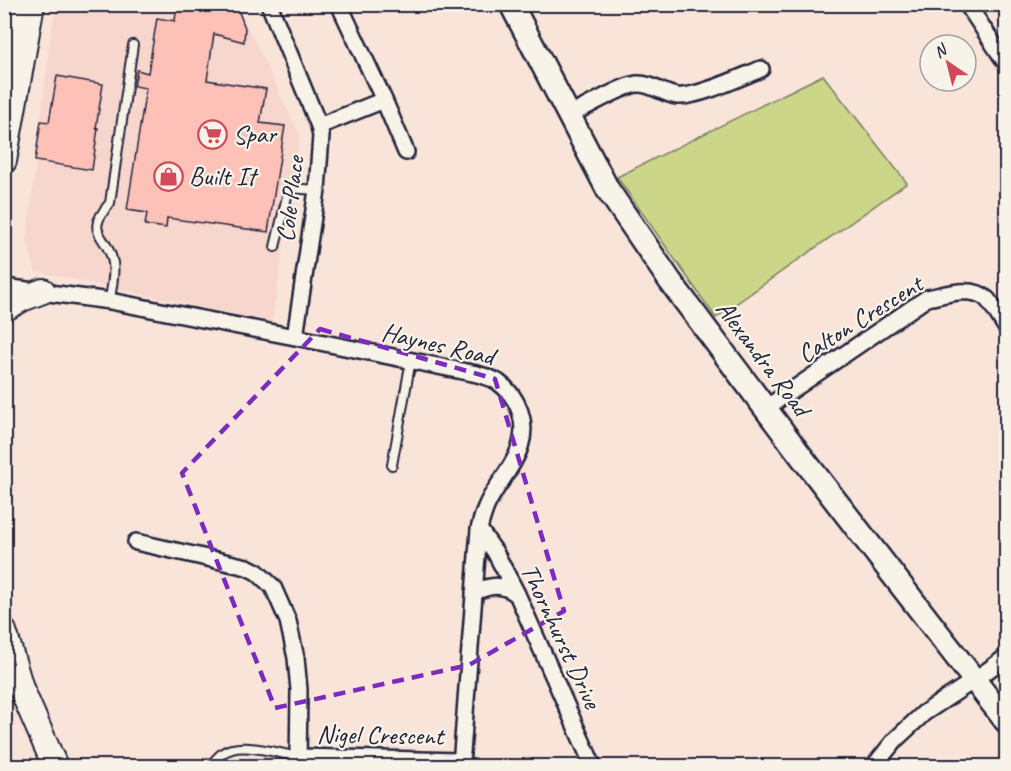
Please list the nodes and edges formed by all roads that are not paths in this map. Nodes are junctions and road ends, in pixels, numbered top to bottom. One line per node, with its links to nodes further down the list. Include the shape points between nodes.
1 (14, 4): 8 (main road)
2 (32, 4): 15 (main road)
3 (269, 4): 13 (street, Cole Place)
4 (339, 4): 11 (street)
5 (511, 4): 12 (street, Alexandra Road)
6 (967, 4): 9 (street)
7 (133, 45): 20 (lane, via 110,203 97,224 113,264)
8 (4, 53)
9 (1006, 63)
10 (761, 69): 12 (street, via 687,95 675,96 638,84 627,86)
11 (384, 100): 13 (street); 14 (street)
12 (569, 116): 25 (street, Alexandra Road, via 608,190 669,281)
13 (319, 126): 16 (street, Cole Place)
14 (406, 152)
15 (4, 161)
16 (317, 190): 17 (lane, via 289,188); 23 (street, Cole Place)
17 (275, 247)
18 (4, 287): 19 (street, Haynes Road)
19 (43, 291): 20 (street, Haynes Road); 21 (main road)
20 (110, 301): 23 (street, Haynes Road)
21 (4, 309)
22 (1006, 327): 25 (street, Calton Crescent, via 981,295 957,292 927,298)
23 (295, 337): 24 (street, Haynes Road)
24 (411, 360): 26 (lane); 27 (street, Haynes Road, via 497,381 511,393 521,410 520,447 486,506)
25 (766, 408): 33 (street, Alexandra Road)
26 (392, 465)
27 (479, 529): 29 (street, Haynes Road); 30 (street, Thornhurst Drive)
28 (136, 542): 35 (street, Nigel Crescent, via 247,567 273,587 288,621 296,658)
29 (474, 592): 30 (street, via 492,585 508,587); 36 (street, Haynes Road)
30 (517, 594): 39 (street, Thornhurst Drive)
31 (4, 631): 37 (main road, via 21,688)
32 (1006, 657): 33 (street)
33 (976, 679): 34 (street, Alexandra Road); 40 (street, via 924,713)
34 (1006, 721)
35 (298, 762): 36 (street, Nigel Crescent); 38 (lane, via 251,748 236,748 224,752)
36 (460, 764)
37 (55, 766)
38 (210, 766)
39 (593, 766)
40 (874, 766)

